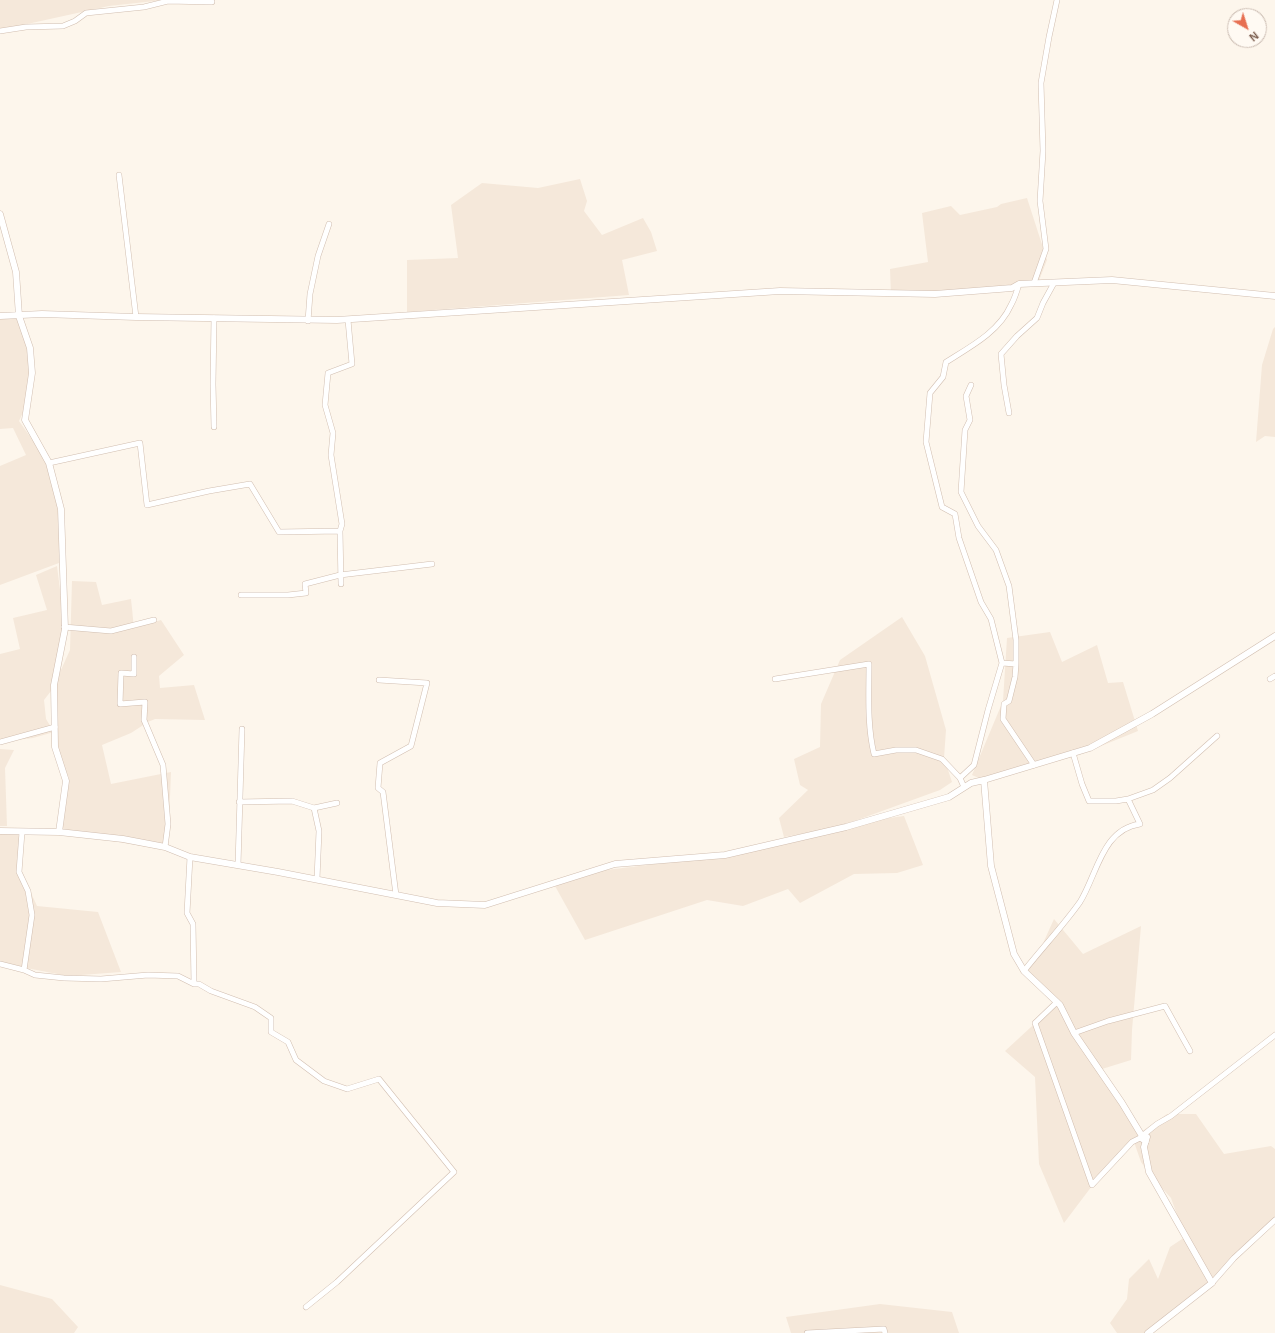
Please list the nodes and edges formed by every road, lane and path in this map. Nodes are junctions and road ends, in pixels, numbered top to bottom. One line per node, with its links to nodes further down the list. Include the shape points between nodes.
1 (1057, 0): 8 (street, via 1041,83 1043,151 1040,201 1046,249)
2 (212, 2): 3 (street, via 168,1 144,7 86,13 63,26)
3 (0, 31)
4 (119, 175): 13 (street)
5 (0, 214): 12 (street, via 16,272)
6 (329, 224): 16 (street, via 318,256 310,294)
7 (1054, 282): 8 (street); 10 (street, via 1112,280); 18 (street, via 1037,318 1001,354)
8 (1034, 283): 9 (street)
9 (1019, 284): 15 (street, via 1012,288 935,294 780,291); 30 (street, via 1011,306 997,325 980,341 946,362 943,377 930,393 926,442 942,507 955,514 959,538 981,602 992,619)
10 (1275, 296)
11 (0, 316): 12 (street)
12 (19, 316): 13 (street, via 42,314); 20 (street, via 30,348 32,373 25,420)
13 (136, 317): 14 (street)
14 (214, 318): 16 (street); 19 (street)
15 (348, 320): 16 (street); 21 (street, via 352,364 328,373 325,405 333,433 330,454 342,524)
16 (308, 321)
17 (972, 385): 31 (street, via 966,396 970,420 966,430 961,492 978,526 996,550 1009,586 1016,640)
18 (1010, 413)
19 (214, 427)
20 (49, 462): 21 (street, via 140,443 148,505 250,484 279,532); 27 (street, via 61,509)
21 (340, 531): 23 (street)
22 (432, 564): 23 (street)
23 (340, 575): 24 (street); 25 (street, via 305,584 306,593)
24 (341, 584)
25 (241, 595)
26 (154, 620): 27 (street, via 111,631)
27 (64, 627): 36 (street, via 54,685)
28 (1275, 636): 40 (street, via 1152,714 1090,748)
29 (134, 657): 52 (street, via 134,674 121,673 120,704 145,702 144,720 163,765 168,824)
30 (1002, 664): 31 (street); 42 (street, via 974,765)
31 (1016, 664): 41 (street, via 1010,701 1004,704 1003,719)
32 (1275, 676): 34 (street)
33 (775, 679): 42 (street, via 869,664 870,740 874,754 916,750 942,759)
34 (1270, 679)
35 (379, 680): 56 (street, via 427,683 411,746 380,763 378,788 383,792)
36 (55, 727): 39 (street); 51 (street, via 55,748 66,781)
37 (242, 729): 46 (street)
38 (1217, 736): 45 (street, via 1170,778 1153,790)
39 (0, 742)
40 (1073, 753): 41 (street); 45 (street, via 1089,801)
41 (1034, 765): 43 (street)
42 (960, 778): 44 (street)
43 (984, 780): 44 (street); 59 (street, via 991,866 1014,954)
44 (964, 787): 56 (street, via 949,797 846,827 725,855 615,864 484,905 437,903)
45 (1128, 799): 59 (street, via 1140,824 1130,825 1110,841 1080,901)
46 (239, 802): 48 (street, via 292,801); 54 (street)
47 (337, 803): 48 (street)
48 (314, 808): 55 (street, via 319,831)
49 (0, 831): 50 (street)
50 (22, 832): 51 (street); 58 (street, via 19,872 28,891 32,914)
51 (59, 832): 52 (street, via 123,839)
52 (165, 847): 53 (street)
53 (190, 858): 54 (street); 60 (street, via 188,913 193,924)
54 (238, 865): 55 (street)
55 (317, 880): 56 (street)
56 (396, 895)
57 (0, 964): 58 (street)
58 (24, 970): 60 (street, via 35,975 64,978 178,976)
59 (1024, 971): 61 (street)
60 (194, 984): 69 (street, via 255,1007 272,1018 271,1032 288,1042 296,1060 324,1081 347,1089 379,1079 454,1172 337,1282)
61 (1057, 1002): 62 (street); 66 (street, via 1035,1022 1092,1185 1132,1142 1140,1138)
62 (1074, 1034): 64 (street, via 1108,1021 1165,1006); 65 (street)
63 (1275, 1035): 65 (street)
64 (1190, 1051)
65 (1142, 1136): 66 (street, via 1147,1137)
66 (1146, 1142): 68 (street, via 1144,1147 1149,1172)
67 (1275, 1220): 68 (street, via 1234,1258)
68 (1212, 1283): 72 (street)
69 (306, 1307)
70 (806, 1333): 71 (street, via 884,1329)
71 (885, 1333)
72 (1148, 1333)

